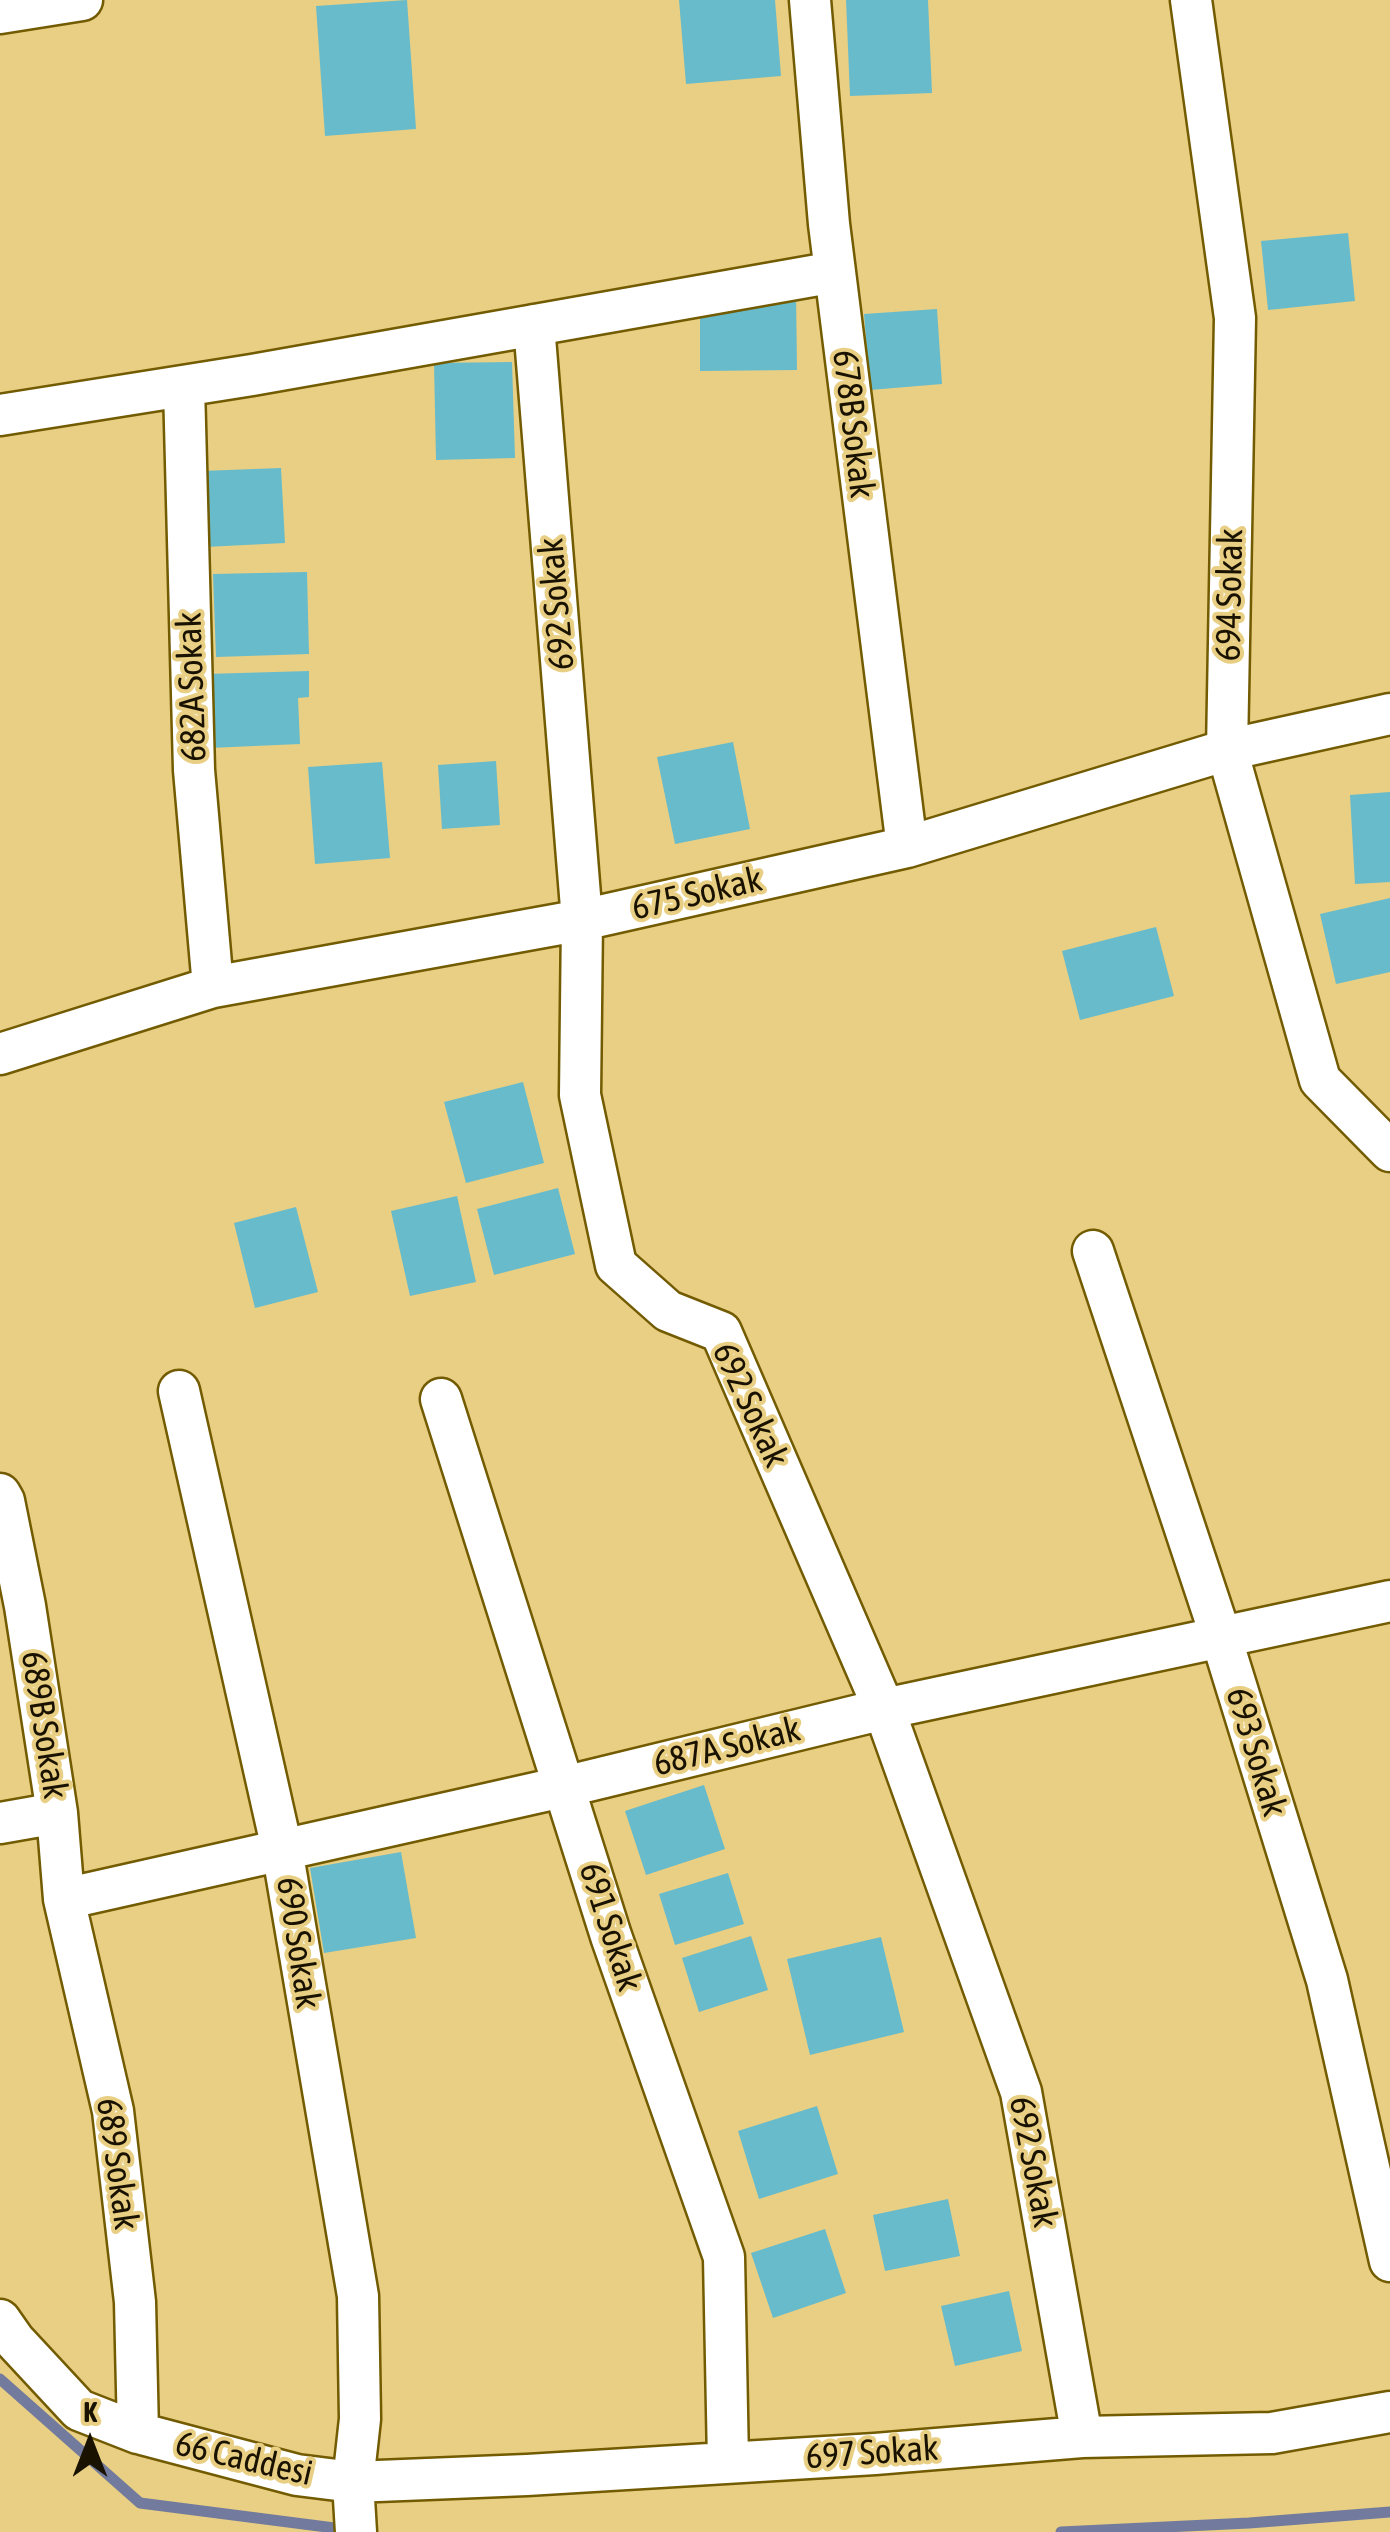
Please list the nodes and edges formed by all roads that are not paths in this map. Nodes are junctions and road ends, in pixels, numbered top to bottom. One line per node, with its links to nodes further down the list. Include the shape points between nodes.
1 (82, 0): 4 (street)
2 (810, 0): 5 (street, 678B Sokak)
3 (1191, 0): 10 (street, 694 Sokak, via 1236,318)
4 (0, 14)
5 (834, 272): 6 (street); 11 (street, 678B Sokak)
6 (534, 325): 7 (street); 12 (street, 692 Sokak)
7 (184, 386): 8 (street); 13 (street, 682A Sokak, via 194,770)
8 (0, 415)
9 (1390, 714): 10 (street, 675 Sokak)
10 (1227, 750): 11 (street, 675 Sokak); 15 (street, 694 Sokak, via 1320,1080)
11 (907, 847): 12 (street, 675 Sokak)
12 (582, 920): 13 (street, 675 Sokak); 22 (street, 692 Sokak, via 580,1095 616,1265 668,1311 721,1332)
13 (213, 987): 14 (street, 675 Sokak)
14 (0, 1054)
15 (1390, 1151)
16 (1092, 1251): 21 (street, 693 Sokak)
17 (180, 1391): 26 (street, 690 Sokak)
18 (441, 1399): 23 (street, 691 Sokak)
19 (0, 1494): 24 (street, 689B Sokak)
20 (1390, 1601): 21 (street, 687A Sokak)
21 (1221, 1637): 22 (street, 687A Sokak); 28 (street, 693 Sokak, via 1327,1980)
22 (884, 1709): 23 (street, 687A Sokak); 32 (street, 692 Sokak, via 1022,2092)
23 (564, 1786): 26 (street, 687A Sokak); 33 (street, 691 Sokak, via 724,2257)
24 (58, 1813): 25 (street); 27 (street, 689B Sokak)
25 (0, 1823)
26 (282, 1848): 27 (street, 687A Sokak); 34 (street, 690 Sokak, via 358,2296)
27 (64, 1899): 31 (street, 689 Sokak, via 113,2111 136,2302)
28 (1390, 2261)
29 (0, 2320): 31 (street, 66 Caddesi, via 80,2410)
30 (1390, 2412): 32 (street, 697 Sokak, via 1272,2434)
31 (138, 2433): 34 (street, 66 Caddesi, via 297,2475)
32 (1082, 2437): 33 (street, 697 Sokak)
33 (728, 2462): 34 (street, 697 Sokak, via 527,2475)
34 (354, 2505)

